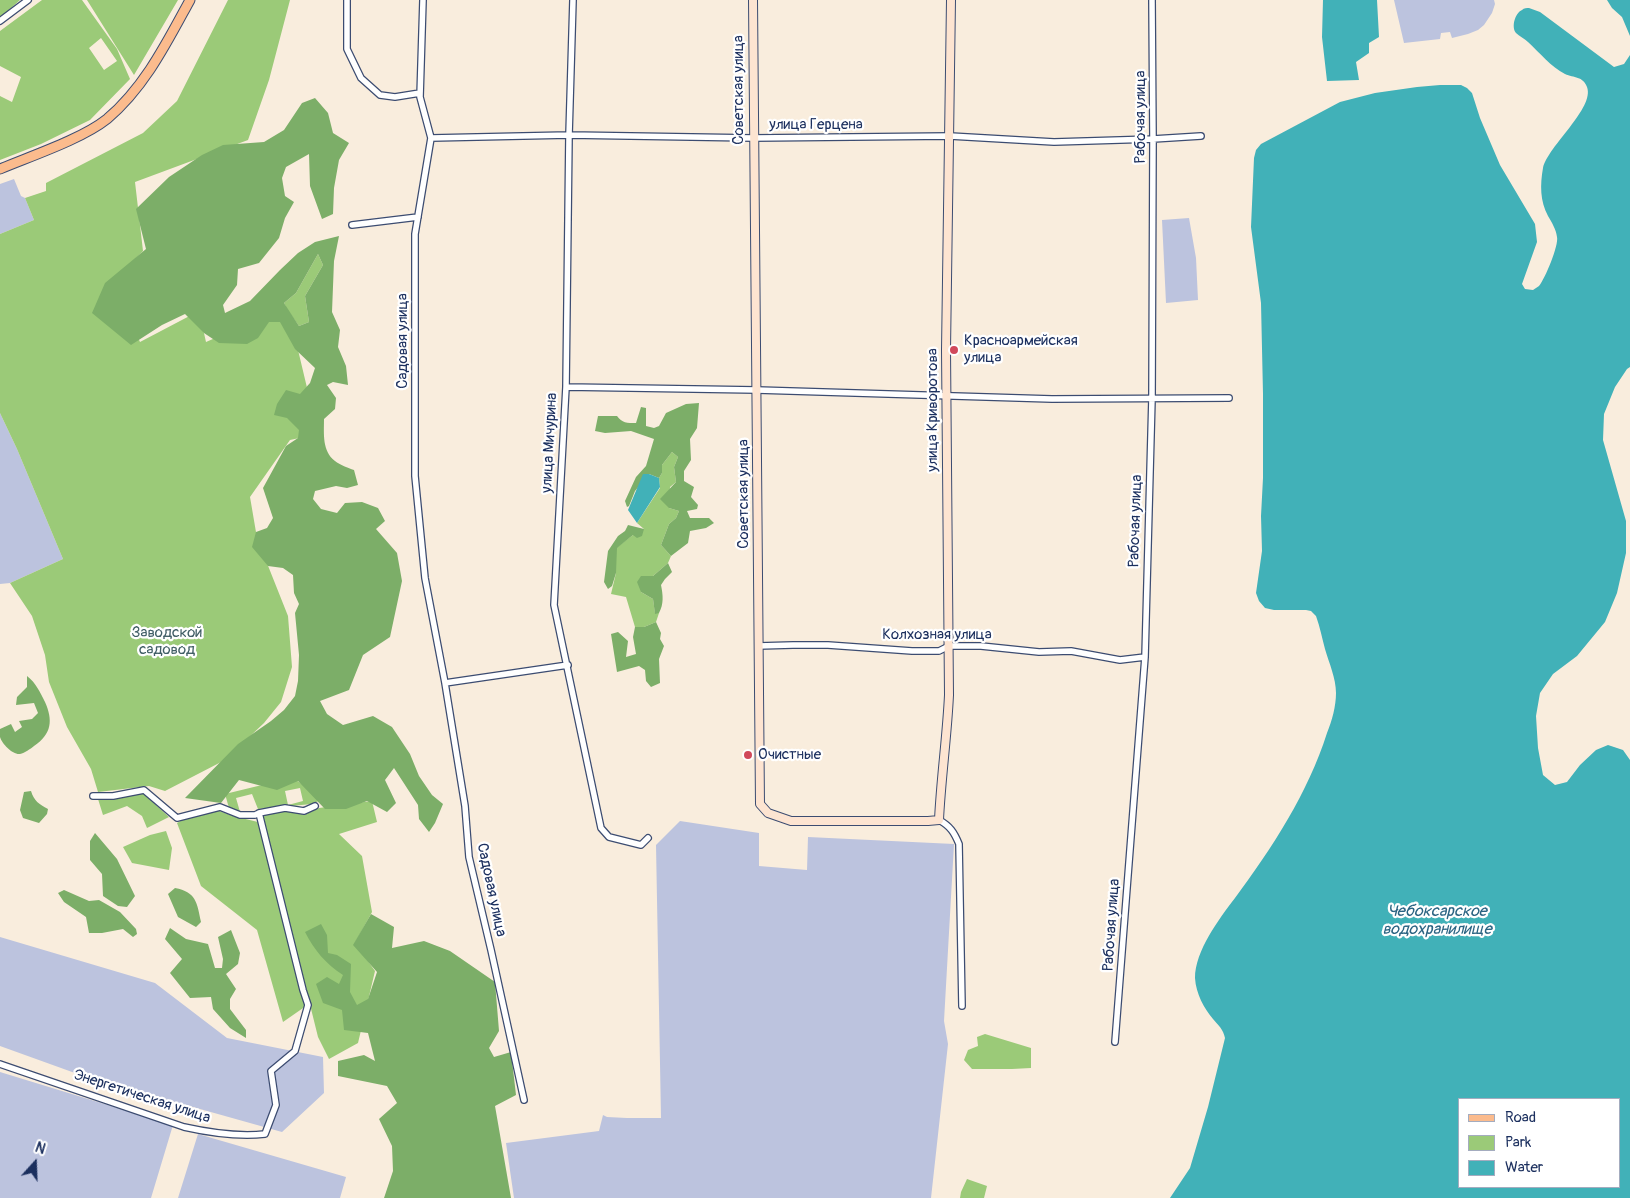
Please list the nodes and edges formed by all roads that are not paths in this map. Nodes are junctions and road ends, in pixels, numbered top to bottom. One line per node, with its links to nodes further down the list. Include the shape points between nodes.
1 (28, 0): 9 (street)
2 (190, 0): 17 (main road, via 143,80 106,120 83,134)
3 (347, 0): 10 (street, via 347,49 361,78 380,95 395,97)
4 (422, 0): 10 (street, Садовая улица)
5 (573, 0): 11 (street, улица Мичурина)
6 (752, 0): 15 (street, Советская улица)
7 (951, 0): 12 (street, улица Криворотова)
8 (1152, 0): 16 (street, Рабочая улица)
9 (0, 21)
10 (420, 93): 14 (street, Садовая улица)
11 (569, 135): 14 (street, улица Герцена); 15 (street, улица Герцена); 20 (street, улица Мичурина)
12 (950, 136): 15 (street, улица Герцена); 16 (street, улица Герцена, via 1054,142); 22 (street, улица Криворотова)
13 (1201, 136): 16 (street, улица Герцена)
14 (431, 138): 18 (street, Садовая улица)
15 (754, 138): 21 (street, Советская улица)
16 (1154, 140): 23 (street, Рабочая улица)
17 (0, 169)
18 (418, 217): 19 (street); 29 (street, Садовая улица, via 415,234 415,476 425,578)
19 (352, 225)
20 (566, 387): 21 (street); 28 (street, улица Мичурина, via 554,605)
21 (757, 390): 22 (street); 25 (street, Советская улица)
22 (947, 396): 23 (street); 26 (street, улица Криворотова)
23 (1152, 398): 24 (street); 27 (street, Рабочая улица)
24 (1229, 398)
25 (758, 646): 26 (street, Колхозная улица, via 828,645 912,651 939,651); 33 (street, Советская улица, via 759,798 768,813 791,821)
26 (949, 646): 27 (street, Колхозная улица, via 1071,651 1120,660); 33 (street, улица Криворотова, via 947,739)
27 (1145, 657): 36 (street, Рабочая улица)
28 (568, 665): 29 (street); 34 (street, улица Мичурина, via 602,828 609,837 642,845)
29 (445, 683): 38 (street, Садовая улица, via 465,806 469,857)
30 (93, 796): 32 (street, via 144,790 177,818 220,808 240,815)
31 (315, 806): 32 (street, via 304,811 285,808)
32 (258, 813): 37 (street, Энергетическая улица, via 308,1005 295,1051 271,1070 276,1105 266,1134 248,1136 184,1127)
33 (939, 820): 35 (street, via 953,831 959,844)
34 (648, 838)
35 (962, 1006)
36 (1115, 1042)
37 (0, 1064)
38 (524, 1100)

